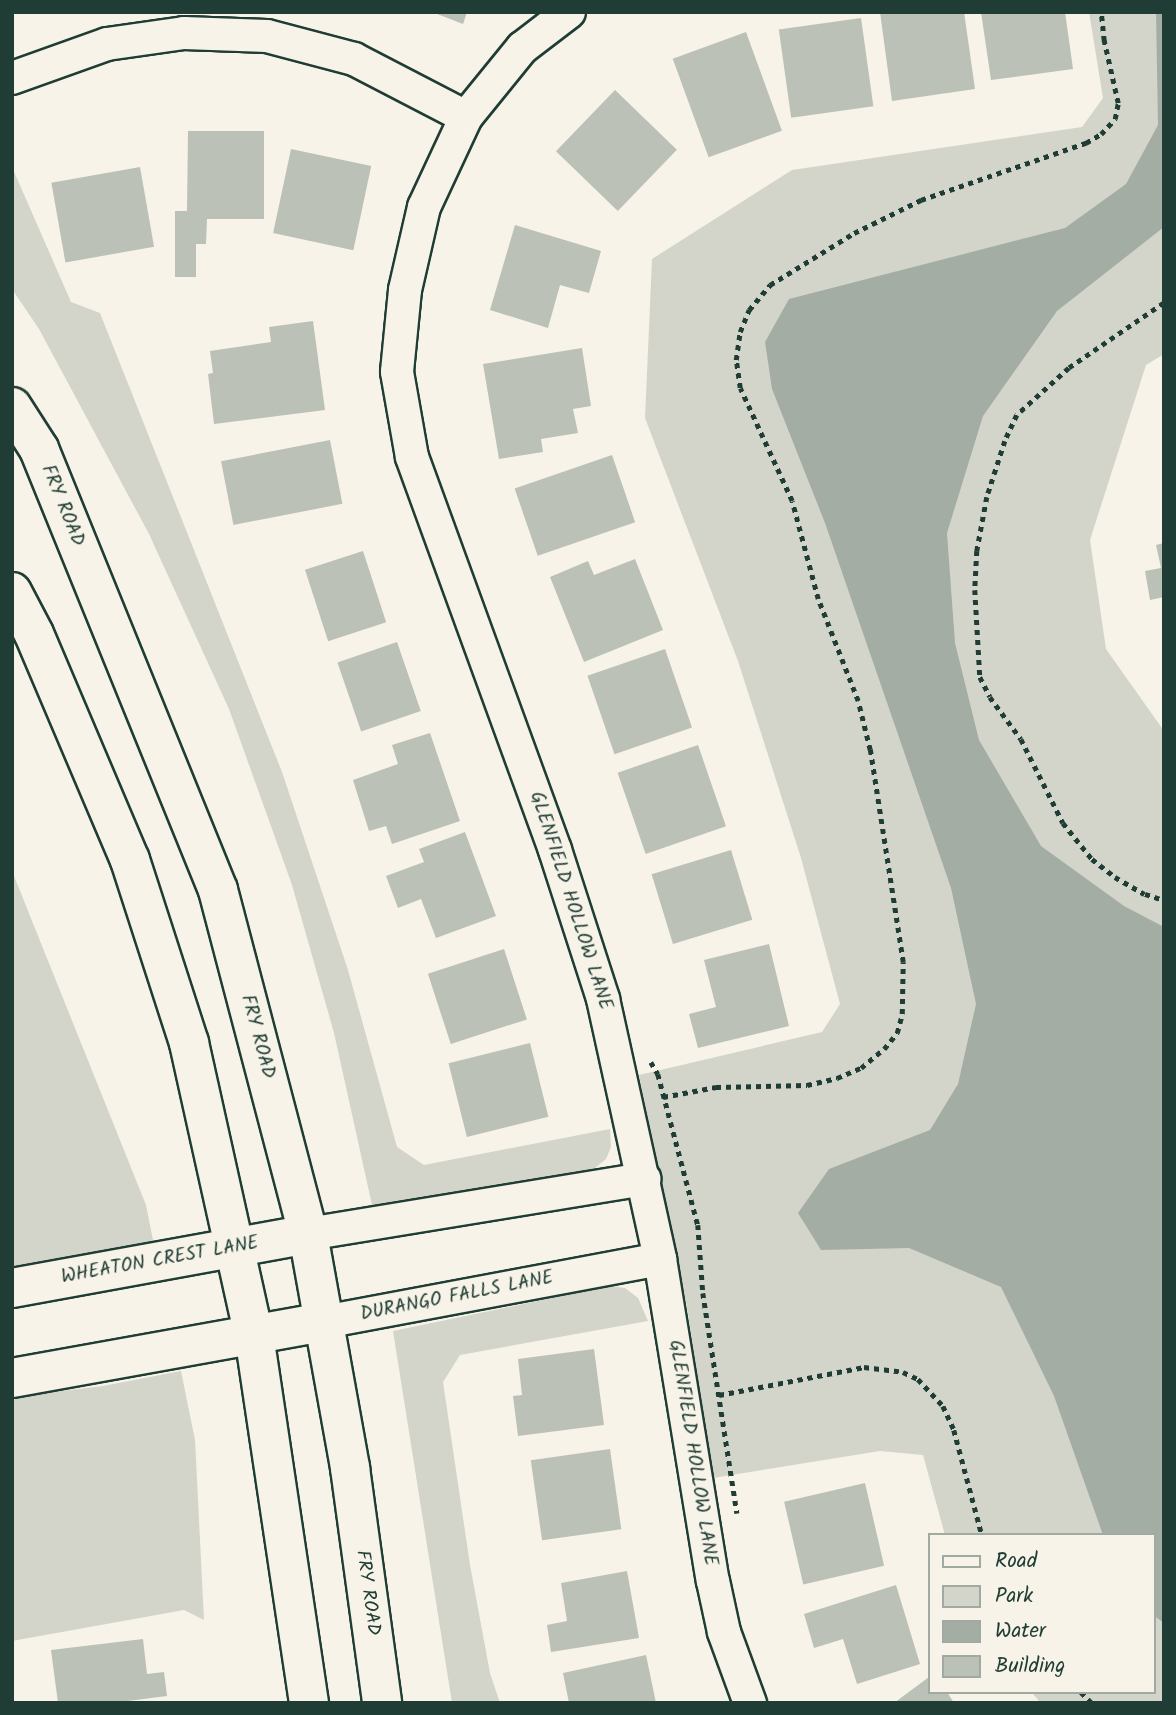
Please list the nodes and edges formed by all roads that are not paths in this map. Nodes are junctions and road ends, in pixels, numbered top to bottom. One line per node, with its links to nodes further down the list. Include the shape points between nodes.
1 (569, 12): 3 (street, GLENFIELD HOLLOW LANE, via 522,48)
2 (12, 78): 3 (street, via 107,44 184,33 267,36 354,59)
3 (466, 117): 6 (street, GLENFIELD HOLLOW LANE, via 424,207 405,290 397,372 410,445 555,850 603,999)
4 (12, 407): 7 (main road, FRY ROAD, via 39,449 218,890)
5 (12, 592): 8 (main road, via 130,860 189,1043)
6 (645, 1179): 7 (street); 9 (street, GLENFIELD HOLLOW LANE)
7 (308, 1234): 8 (main road, WHEATON CREST LANE); 11 (main road, FRY ROAD)
8 (236, 1247): 10 (main road, WHEATON CREST LANE); 12 (main road)
9 (660, 1259): 11 (street, DURANGO FALLS LANE); 16 (street, GLENFIELD HOLLOW LANE, via 713,1580 724,1632)
10 (12, 1288)
11 (324, 1322): 12 (main road, DURANGO FALLS LANE); 15 (main road, FRY ROAD, via 351,1476)
12 (254, 1335): 13 (main road); 14 (main road)
13 (12, 1378)
14 (309, 1703)
15 (382, 1703)
16 (750, 1703)

